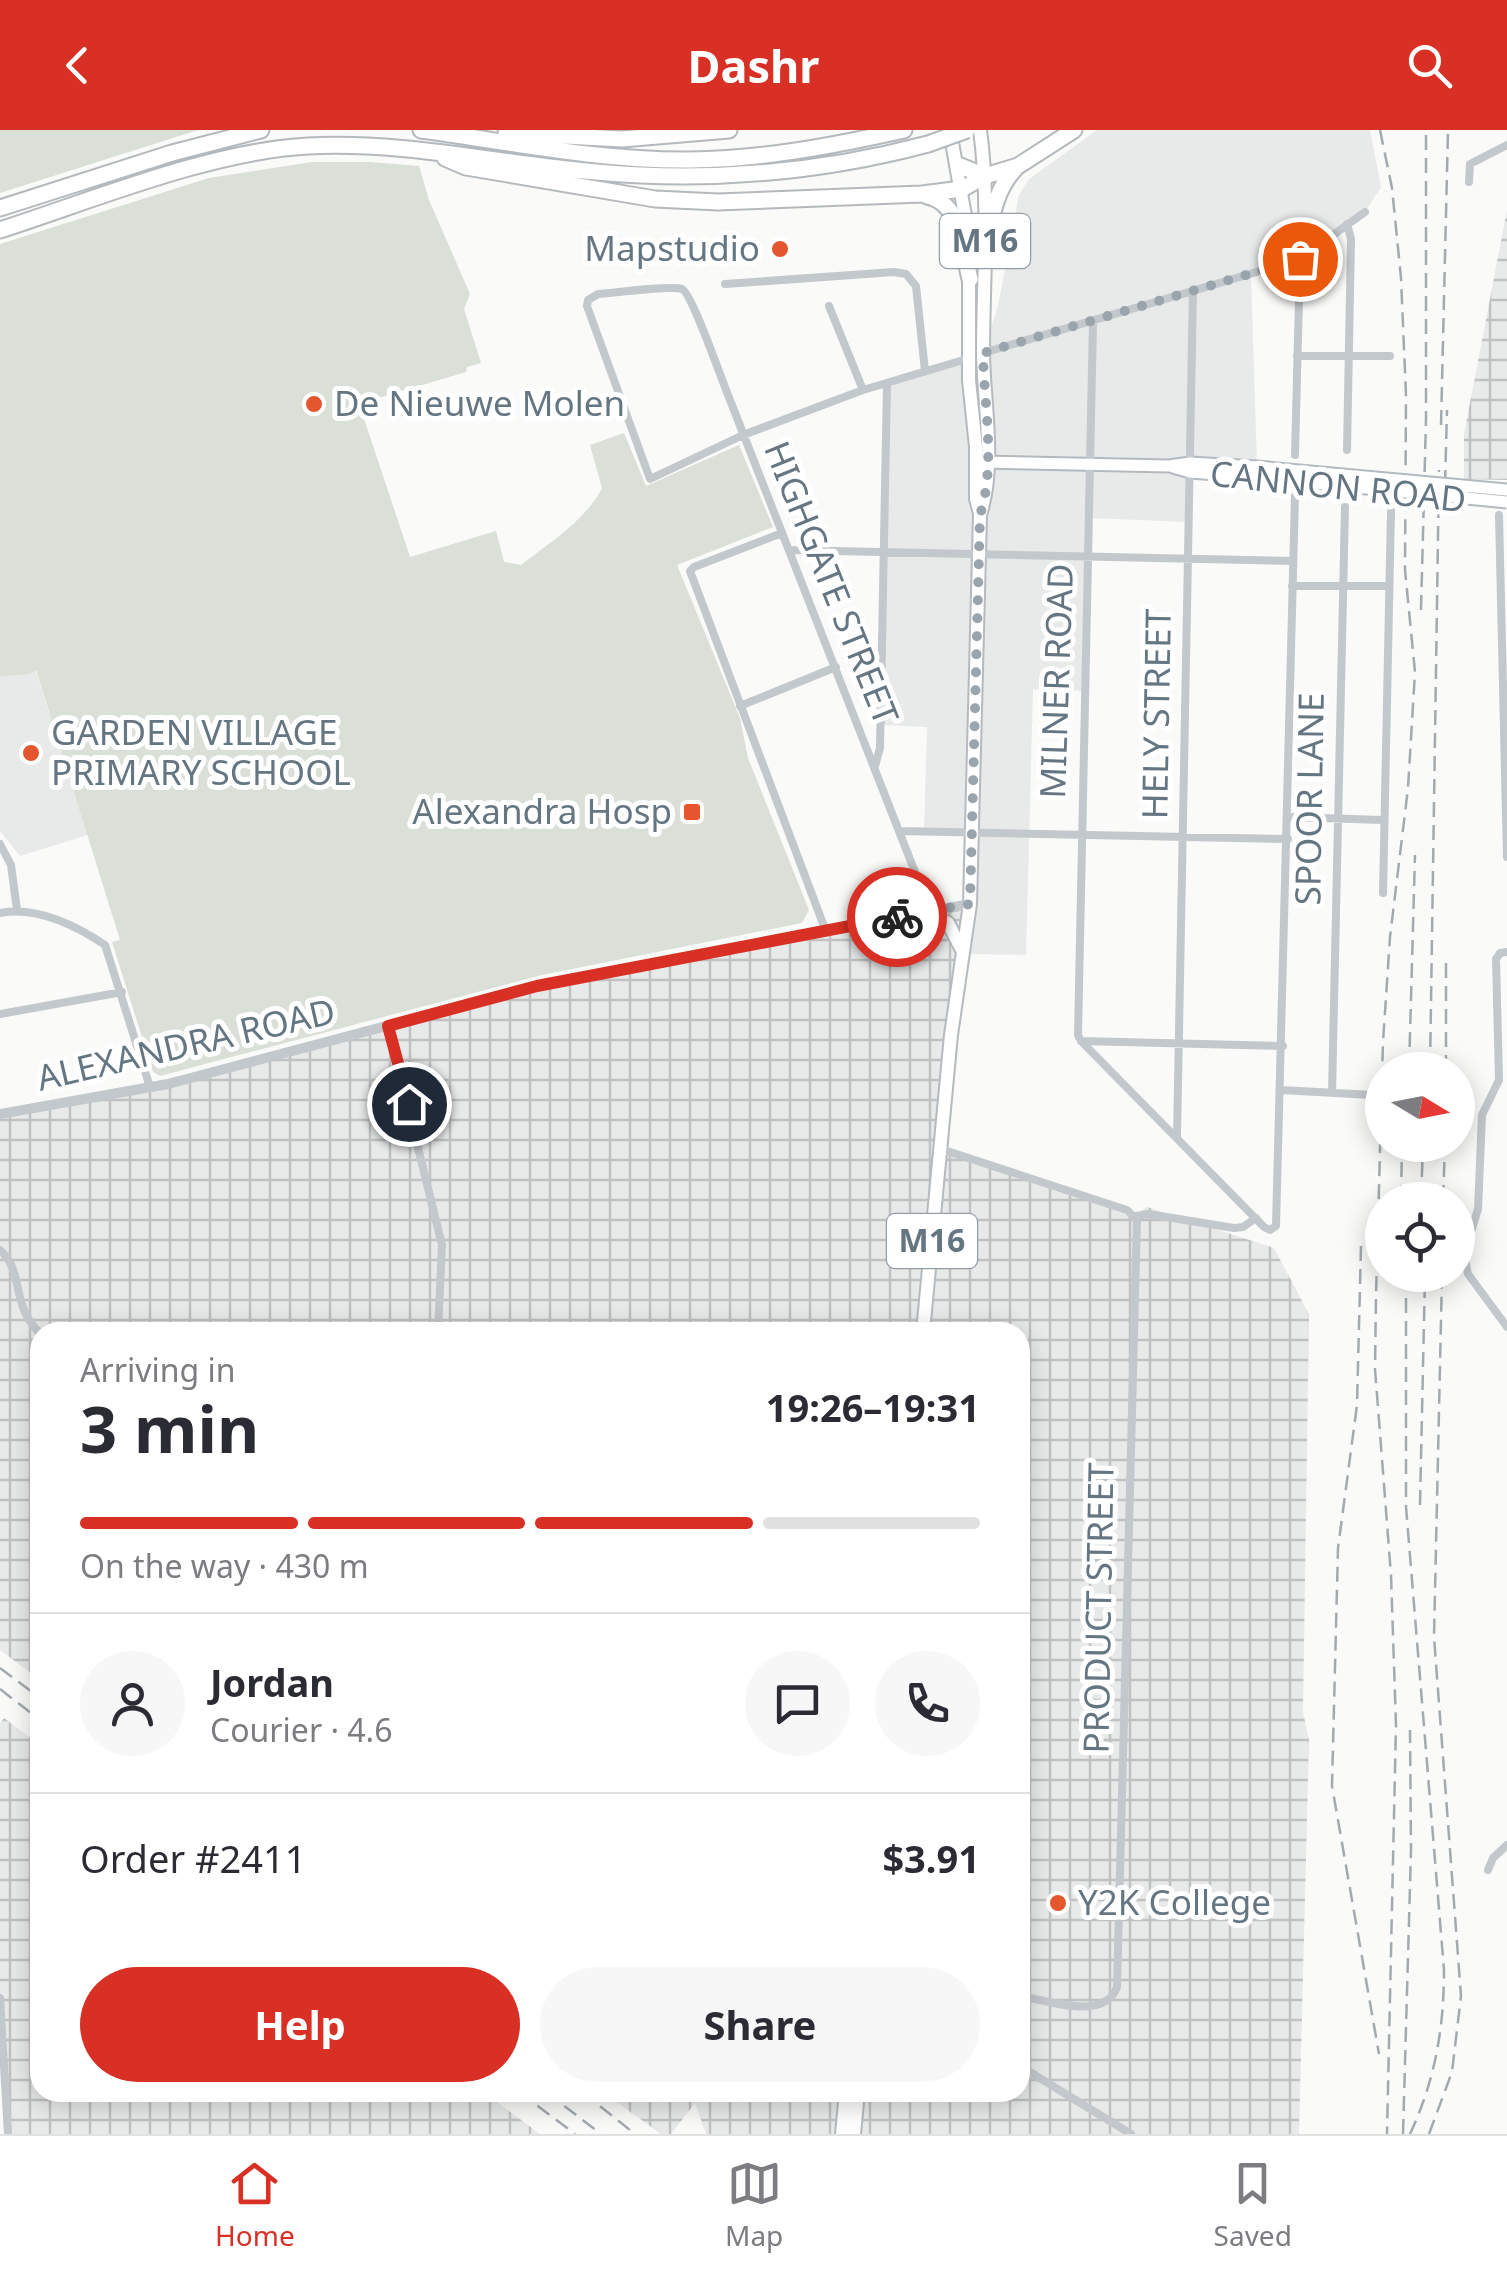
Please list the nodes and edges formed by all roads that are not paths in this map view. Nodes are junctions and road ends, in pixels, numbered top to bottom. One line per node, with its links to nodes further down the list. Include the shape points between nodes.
1 (262, 130): 18 (highway)
2 (422, 130): 5 (highway, via 588,154 688,160 804,152)
3 (488, 130): 4 (highway, via 622,139)
4 (729, 130)
5 (904, 130)
6 (950, 130): 12 (main road, M16)
7 (967, 130): 11 (highway, bridge, via 814,169 713,176 596,172)
8 (980, 130): 14 (main road, M16)
9 (1074, 130): 13 (highway)
10 (1507, 145): 15 (street, via 1470,164)
11 (430, 152): 17 (highway, via 466,167 656,200); 21 (highway, via 306,146 210,162)
12 (958, 165): 14 (highway); 16 (main road, M16)
13 (1018, 166): 14 (highway); 22 (highway, via 996,200)
14 (985, 176): 16 (highway); 22 (main road, M16)
15 (1469, 182)
16 (962, 190): 17 (highway); 24 (main road, M16)
17 (922, 194): 24 (highway, via 953,212)
18 (0, 208)
19 (1364, 212): 20 (street)
20 (1347, 224): 23 (street); 31 (street)
21 (0, 230)
22 (986, 250): 29 (main road, M16)
23 (1300, 259): 26 (street); 30 (street)
24 (970, 279): 33 (main road, M16)
25 (725, 284): 34 (street, via 906,274 916,286)
26 (1193, 292): 28 (street); 42 (street, HELY STREET)
27 (829, 306): 36 (street)
28 (1094, 321): 29 (street); 41 (street, MILNER ROAD)
29 (983, 353): 33 (street); 40 (main road, M16)
30 (1297, 356): 31 (street); 39 (street)
31 (1348, 356): 32 (street); 38 (street)
32 (1390, 356)
33 (968, 358): 34 (street); 40 (main road, M16)
34 (926, 372): 35 (street)
35 (887, 383): 36 (street); 52 (street)
36 (863, 390): 37 (street)
37 (743, 435): 37 (street, HIGHGATE STREET, via 686,292 598,294 588,300 650,478); 50 (street, HIGHGATE STREET)
38 (1346, 450)
39 (1296, 454)
40 (982, 462): 41 (main road, CANNON ROAD); 53 (main road, M16, via 976,499)
41 (1089, 464): 42 (main road, CANNON ROAD); 54 (street, MILNER ROAD)
42 (1190, 467): 43 (main road, CANNON ROAD); 55 (street, HELY STREET)
43 (1256, 472): 44 (main road, CANNON ROAD, bridge); 46 (main road, CANNON ROAD, bridge)
44 (1507, 490)
45 (1295, 496): 56 (street)
46 (1507, 502)
47 (1344, 507): 59 (street, SPOOR LANE)
48 (1391, 512): 58 (street)
49 (1498, 515): 60 (street)
50 (782, 533): 51 (street, HIGHGATE STREET); 63 (street, via 690,571)
51 (788, 550): 52 (street); 62 (street, HIGHGATE STREET)
52 (885, 552): 53 (street); 65 (street)
53 (980, 554): 54 (street); 71 (main road, M16)
54 (1088, 557): 55 (street); 72 (street, MILNER ROAD)
55 (1188, 559): 56 (street); 73 (street, HELY STREET)
56 (1293, 561): 57 (street)
57 (1292, 586): 59 (street); 67 (street)
58 (1388, 586): 59 (street); 69 (street)
59 (1342, 587): 68 (street, SPOOR LANE)
60 (1504, 591): 61 (street)
61 (1504, 663): 64 (street)
62 (836, 668): 63 (street); 65 (street, HIGHGATE STREET)
63 (740, 706): 83 (street)
64 (1505, 726): 66 (street)
65 (875, 766): 70 (street, HIGHGATE STREET)
66 (1506, 812): 76 (street)
67 (1289, 816): 68 (street); 74 (street)
68 (1338, 818): 69 (street); 94 (street, SPOOR LANE)
69 (1383, 820): 77 (street)
70 (900, 831): 71 (street); 78 (street, HIGHGATE STREET)
71 (974, 833): 72 (street); 79 (main road, M16)
72 (1080, 835): 73 (street); 89 (street, MILNER ROAD)
73 (1182, 836): 74 (street); 90 (street, HELY STREET)
74 (1288, 839): 91 (street)
75 (0, 844): 80 (street, via 12,865)
76 (1507, 857)
77 (1383, 894)
78 (924, 895)
79 (970, 904): 82 (street, ALEXANDRA ROAD); 85 (main road, M16)
80 (17, 910): 81 (street); 86 (street, via 46,915 105,946)
81 (0, 912)
82 (928, 912): 83 (street, ALEXANDRA ROAD); 85 (main road, via 948,923)
83 (825, 929): 88 (street, ALEXANDRA ROAD, via 537,986)
84 (1507, 952): 105 (street, via 1496,959 1499,1080 1482,1115 1478,1209 1464,1255 1468,1274)
85 (964, 954): 98 (main road, M16)
86 (122, 992): 87 (street); 92 (street)
87 (0, 1014)
88 (388, 1026): 92 (street, ALEXANDRA ROAD); 103 (street, via 442,1245)
89 (1080, 1041): 90 (street); 97 (street)
90 (1178, 1042): 91 (street); 97 (street, HELY STREET)
91 (1283, 1046): 93 (street)
92 (150, 1087): 96 (street, ALEXANDRA ROAD)
93 (1281, 1090): 94 (street); 100 (street, via 1278,1220 1270,1230)
94 (1332, 1093): 95 (street)
95 (1365, 1095)
96 (0, 1114)
97 (1176, 1138): 100 (street)
98 (942, 1148): 99 (street); 104 (main road, M16)
99 (1135, 1216): 100 (street, via 1234,1228); 109 (street, PRODUCT STREET, via 1117,1987 1109,2000 1088,2007)
100 (1256, 1218)
101 (0, 1250): 102 (street, via 14,1269)
102 (30, 1322)
103 (438, 1322)
104 (924, 1322)
105 (1507, 1327)
106 (1507, 1845): 107 (street)
107 (1488, 1870)
108 (0, 1998): 113 (street)
109 (1030, 1998)
110 (1030, 2072): 116 (street)
111 (845, 2102): 114 (main road)
112 (857, 2102): 115 (main road)
113 (8, 2134)
114 (842, 2134)
115 (854, 2134)
116 (1131, 2134)

